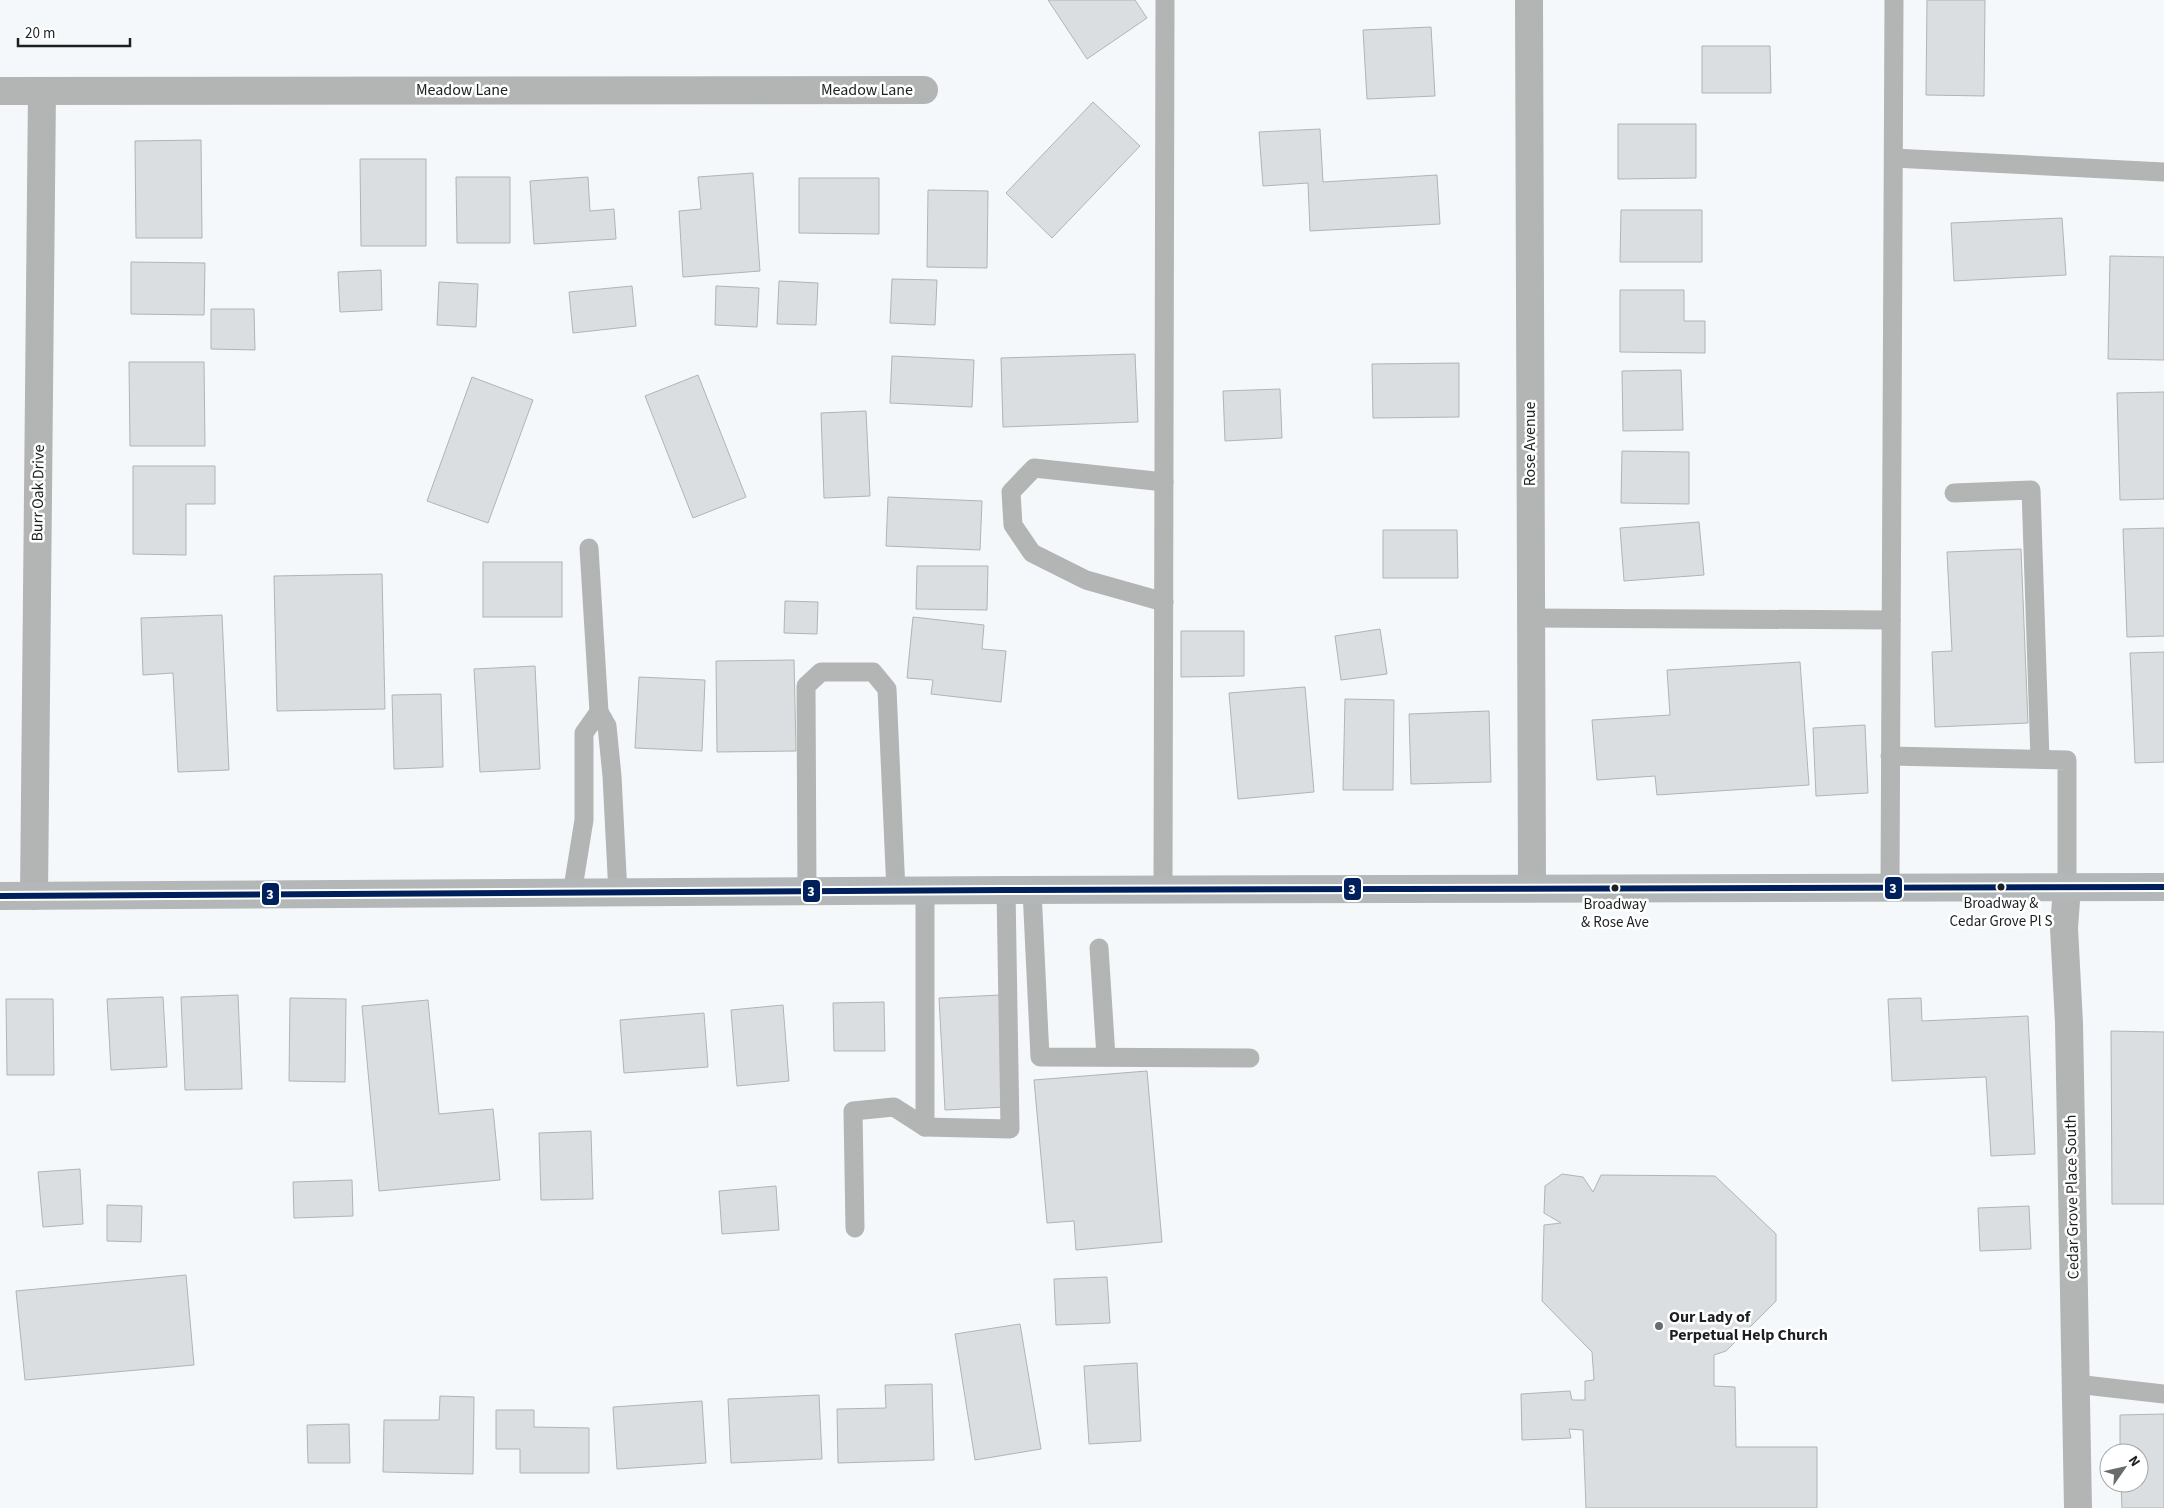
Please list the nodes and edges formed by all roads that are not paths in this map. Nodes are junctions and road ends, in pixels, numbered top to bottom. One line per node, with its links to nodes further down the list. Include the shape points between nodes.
1 (1165, 0): 9 (lane)
2 (1529, 0): 13 (street, Rose Avenue)
3 (1894, 0): 7 (lane)
4 (924, 90): 6 (street, Meadow Lane)
5 (0, 91): 6 (street, Meadow Lane)
6 (42, 91): 30 (street, Burr Oak Drive)
7 (1894, 158): 8 (lane); 14 (lane)
8 (2164, 172)
9 (1164, 482): 12 (lane); 12 (lane, via 1034,468 1011,492 1013,524 1032,553 1086,580)
10 (1954, 494): 17 (lane, via 2031,490)
11 (589, 548): 15 (lane)
12 (1164, 602): 23 (lane)
13 (1531, 618): 14 (lane); 20 (street, Rose Avenue)
14 (1891, 620): 16 (lane)
15 (599, 712): 27 (lane, via 584,732 584,820); 28 (lane, via 607,726 611,760)
16 (1890, 756): 17 (lane); 21 (lane)
17 (2040, 760): 18 (lane, via 2067,760)
18 (2067, 887): 19 (main road); 21 (main road); 36 (street, Cedar Grove Place South, via 2064,928)
19 (2164, 887)
20 (1532, 888): 21 (main road); 23 (main road)
21 (1890, 888)
22 (1019, 890): 23 (main road); 25 (main road); 32 (lane, via 1040,1057); 34 (lane, via 1010,1129)
23 (1163, 891)
24 (896, 892): 25 (main road); 26 (main road); 26 (lane, via 887,689 873,672 821,672 806,686)
25 (925, 892): 34 (lane)
26 (807, 893): 28 (main road)
27 (572, 894): 28 (main road); 30 (main road)
28 (618, 894)
29 (0, 896): 30 (main road)
30 (34, 896)
31 (1099, 948): 32 (lane)
32 (1106, 1057): 33 (lane)
33 (1250, 1058)
34 (925, 1127): 35 (lane, via 894,1107 852,1111)
35 (855, 1228)
36 (2076, 1384): 37 (lane); 38 (street, Cedar Grove Place South)
37 (2164, 1394)
38 (2078, 1508)

